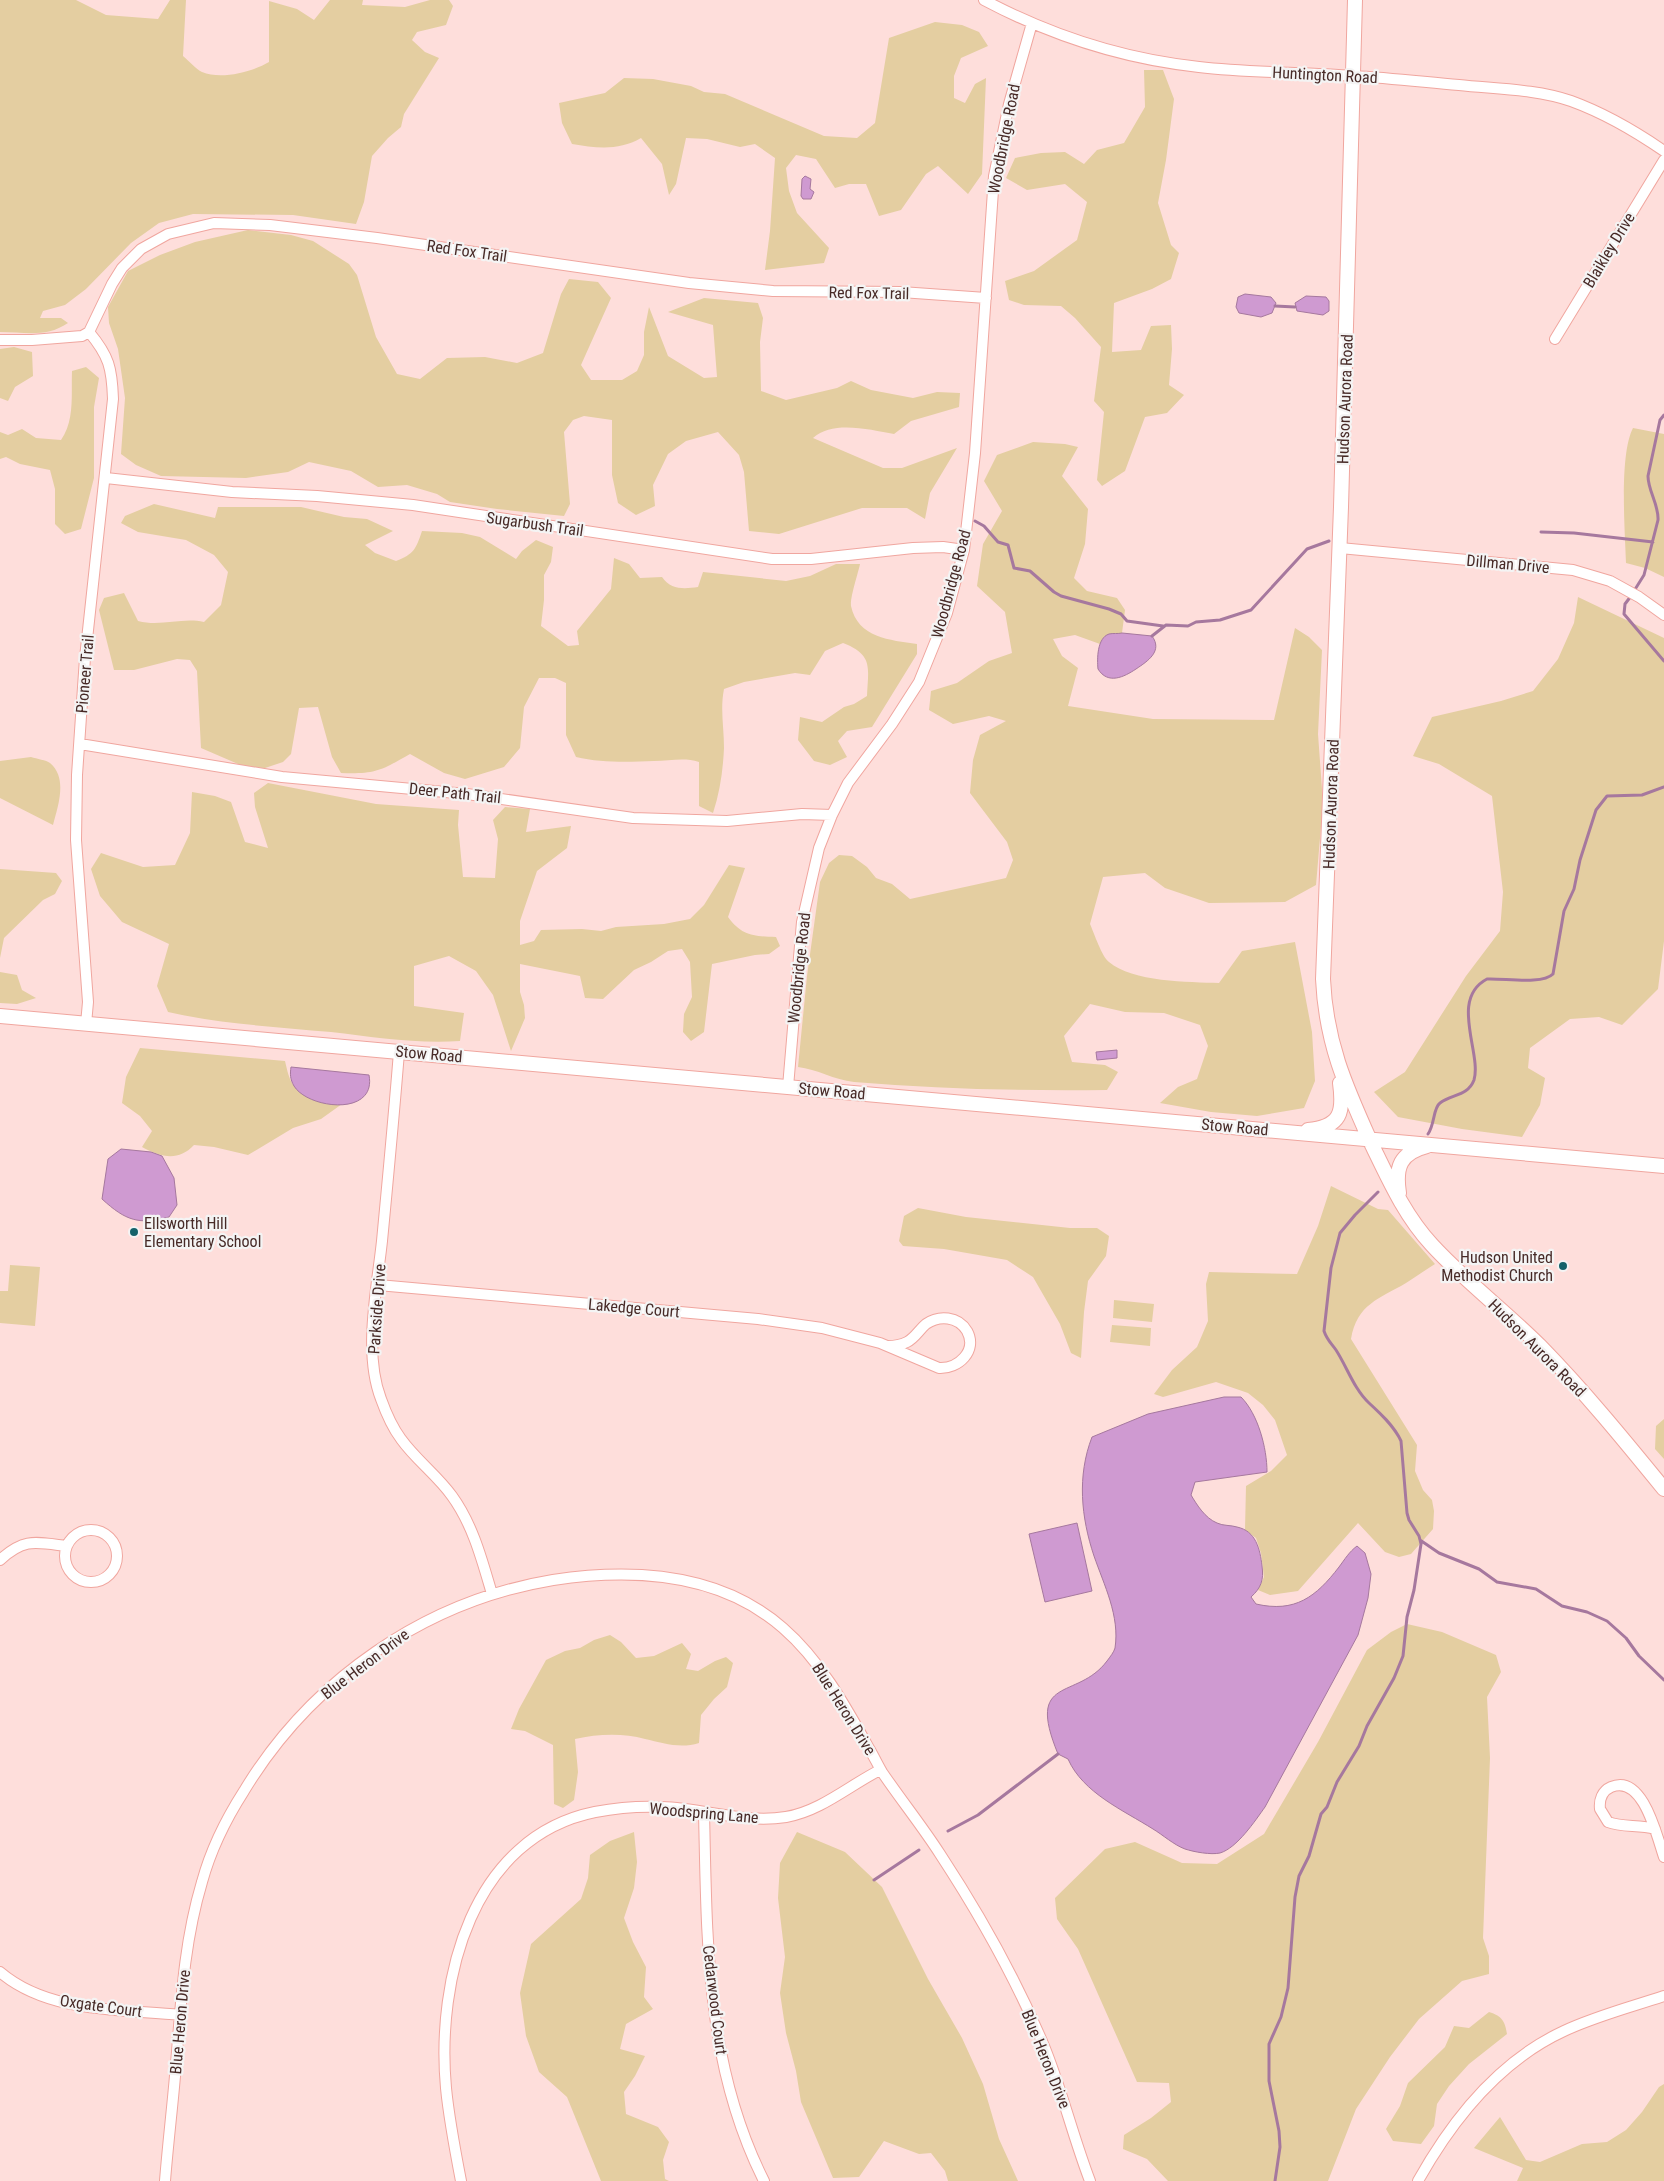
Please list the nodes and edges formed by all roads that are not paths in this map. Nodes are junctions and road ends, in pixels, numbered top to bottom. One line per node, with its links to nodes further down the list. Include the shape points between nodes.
1 (984, 0): 3 (street, Huntington Road)
2 (1355, 0): 4 (street, Hudson Aurora Road)
3 (1032, 23): 4 (street, Huntington Road, via 1097,46 1165,62 1240,71); 7 (street, Woodbridge Road, via 1009,104 994,176)
4 (1353, 76): 5 (street, Huntington Road, via 1530,92 1569,101 1603,114); 12 (street, Hudson Aurora Road)
5 (1664, 151)
6 (1664, 160): 9 (street, Blaikley Drive)
7 (986, 298): 8 (street, Red Fox Trail, via 899,292 773,291 689,284 371,237 214,222 168,234 141,249 122,268 112,284); 13 (street, Woodbridge Road, via 975,454)
8 (90, 332): 10 (street, via 82,336); 11 (street, Pioneer Trail, via 106,355 112,371 113,399)
9 (1555, 339)
10 (0, 340)
11 (106, 478): 13 (street, Sugarbush Trail, via 232,492 413,505 772,559 811,559 913,548); 15 (street, Pioneer Trail)
12 (1340, 548): 14 (street, Dillman Drive, via 1573,570 1629,591); 20 (street, Hudson Aurora Road, via 1323,979 1329,1035)
13 (964, 550): 16 (street, Woodbridge Road, via 947,614 919,682 856,770)
14 (1664, 615)
15 (80, 744): 16 (street, Deer Path Trail, via 282,777 467,794 633,818 727,821); 18 (street, Pioneer Trail, via 76,840 88,1002)
16 (832, 815): 21 (street, Woodbridge Road, via 814,864 802,922)
17 (0, 1016): 18 (street, Stow Road)
18 (86, 1024): 19 (street, Stow Road)
19 (399, 1052): 21 (street, Stow Road); 27 (street, Parkside Drive)
20 (1339, 1070): 22 (street, via 1343,1103 1340,1114 1334,1121 1317,1129); 23 (street, Hudson Aurora Road)
21 (788, 1087): 22 (street, Stow Road)
22 (1288, 1132): 23 (street, Stow Road)
23 (1370, 1140): 24 (street, Stow Road); 26 (street, Hudson Aurora Road)
24 (1432, 1145): 25 (street, Stow Road); 26 (street, via 1417,1148 1400,1161 1396,1176)
25 (1664, 1166)
26 (1400, 1201): 29 (street, Hudson Aurora Road, via 1431,1244 1567,1375)
27 (378, 1285): 28 (street, Lakedge Court, via 758,1318 822,1328); 32 (street, Parkside Drive, via 373,1342 374,1370 380,1396 401,1439 441,1482 464,1515 478,1547)
28 (888, 1346): 28 (street, Lakedge Court, via 931,1365 947,1368 963,1360 970,1342 966,1329 957,1321 942,1318 927,1324 908,1342)
29 (1664, 1489)
30 (66, 1546): 30 (street, via 64,1554 68,1570 80,1581 97,1582 116,1566 116,1548 105,1533 96,1530 78,1532); 31 (street, via 21,1544)
31 (0, 1560)
32 (492, 1594): 33 (street, Blue Heron Drive, via 581,1576 636,1574 690,1580 735,1595 782,1627 819,1666); 39 (street, Blue Heron Drive, via 413,1627 368,1657 308,1706 262,1761 231,1812 202,1878 188,1936)
33 (880, 1770): 34 (street, Woodspring Lane, via 827,1801 794,1815 755,1819); 43 (street, Blue Heron Drive, via 976,1910 1015,1982 1044,2047)
34 (704, 1812): 41 (street, Woodspring Lane, via 663,1807 620,1809 575,1817 535,1836 495,1873 479,1899 461,1943 449,1990 445,2034 446,2087); 42 (street, Cedarwood Court, via 707,1943 712,2001 731,2096)
35 (1655, 1829): 35 (street, via 1635,1791 1620,1785 1602,1794 1600,1809 1608,1822); 36 (street)
36 (1664, 1857)
37 (0, 1972): 39 (street, Oxgate Court, via 25,1989 61,2002)
38 (1664, 1996): 44 (street, via 1564,2031 1522,2056 1495,2078 1463,2113)
39 (180, 2015): 40 (street, Blue Heron Drive)
40 (165, 2181)
41 (462, 2181)
42 (764, 2181)
43 (1090, 2181)
44 (1418, 2181)

